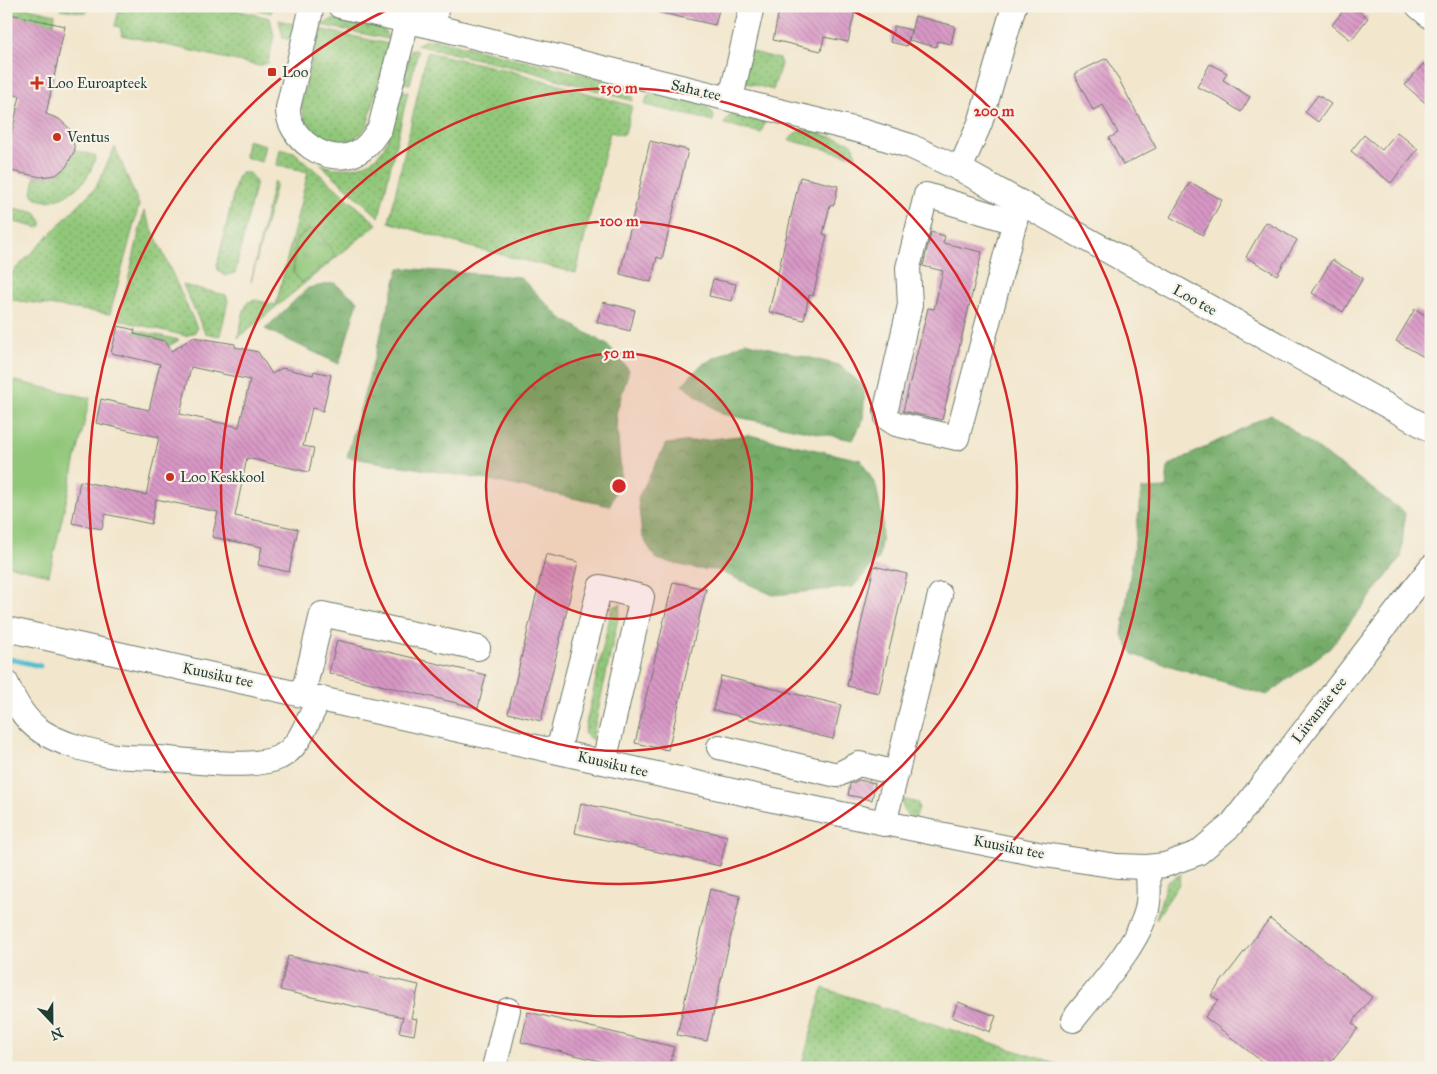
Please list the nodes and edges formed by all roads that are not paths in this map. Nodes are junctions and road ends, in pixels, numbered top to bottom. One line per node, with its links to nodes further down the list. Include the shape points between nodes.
1 (312, 6): 8 (street, via 288,119 301,139 327,154 355,154 370,143 380,128)
2 (340, 6): 8 (street, Saha tee)
3 (752, 6): 9 (street)
4 (1014, 6): 10 (street, via 980,123)
5 (1418, 6): 7 (street)
6 (435, 17): 8 (street, Saha tee); 9 (street, Saha tee)
7 (1431, 17)
8 (407, 21)
9 (731, 98): 10 (street, Saha tee, via 865,132 910,146)
10 (960, 169): 11 (street, Loo tee)
11 (1018, 212): 11 (street, via 957,438 896,424 887,418 886,409 910,305 908,268 926,195); 12 (street, Loo tee)
12 (1431, 430)
13 (1431, 554): 14 (street, Liivamäe tee)
14 (1427, 573): 25 (street, Liivamäe tee)
15 (940, 594): 23 (street)
16 (6, 629): 19 (street, Kuusiku tee)
17 (478, 648): 19 (street, via 322,614)
18 (6, 682): 19 (street, via 12,698 26,718 59,741 110,755 192,761 246,763 282,756 300,740)
19 (312, 696): 21 (street, Kuusiku tee)
20 (718, 746): 23 (street, via 837,775 859,764)
21 (558, 751): 22 (street, Kuusiku tee); 22 (street, via 600,587 642,597)
22 (604, 762): 24 (street, Kuusiku tee)
23 (897, 773): 24 (street)
24 (884, 824): 26 (street, Kuusiku tee, via 1038,854)
25 (1217, 839): 26 (street, Kuusiku tee, via 1180,861)
26 (1147, 868): 28 (street, via 1150,894 1134,942)
27 (508, 1010): 29 (street)
28 (1073, 1020)
29 (494, 1068)

